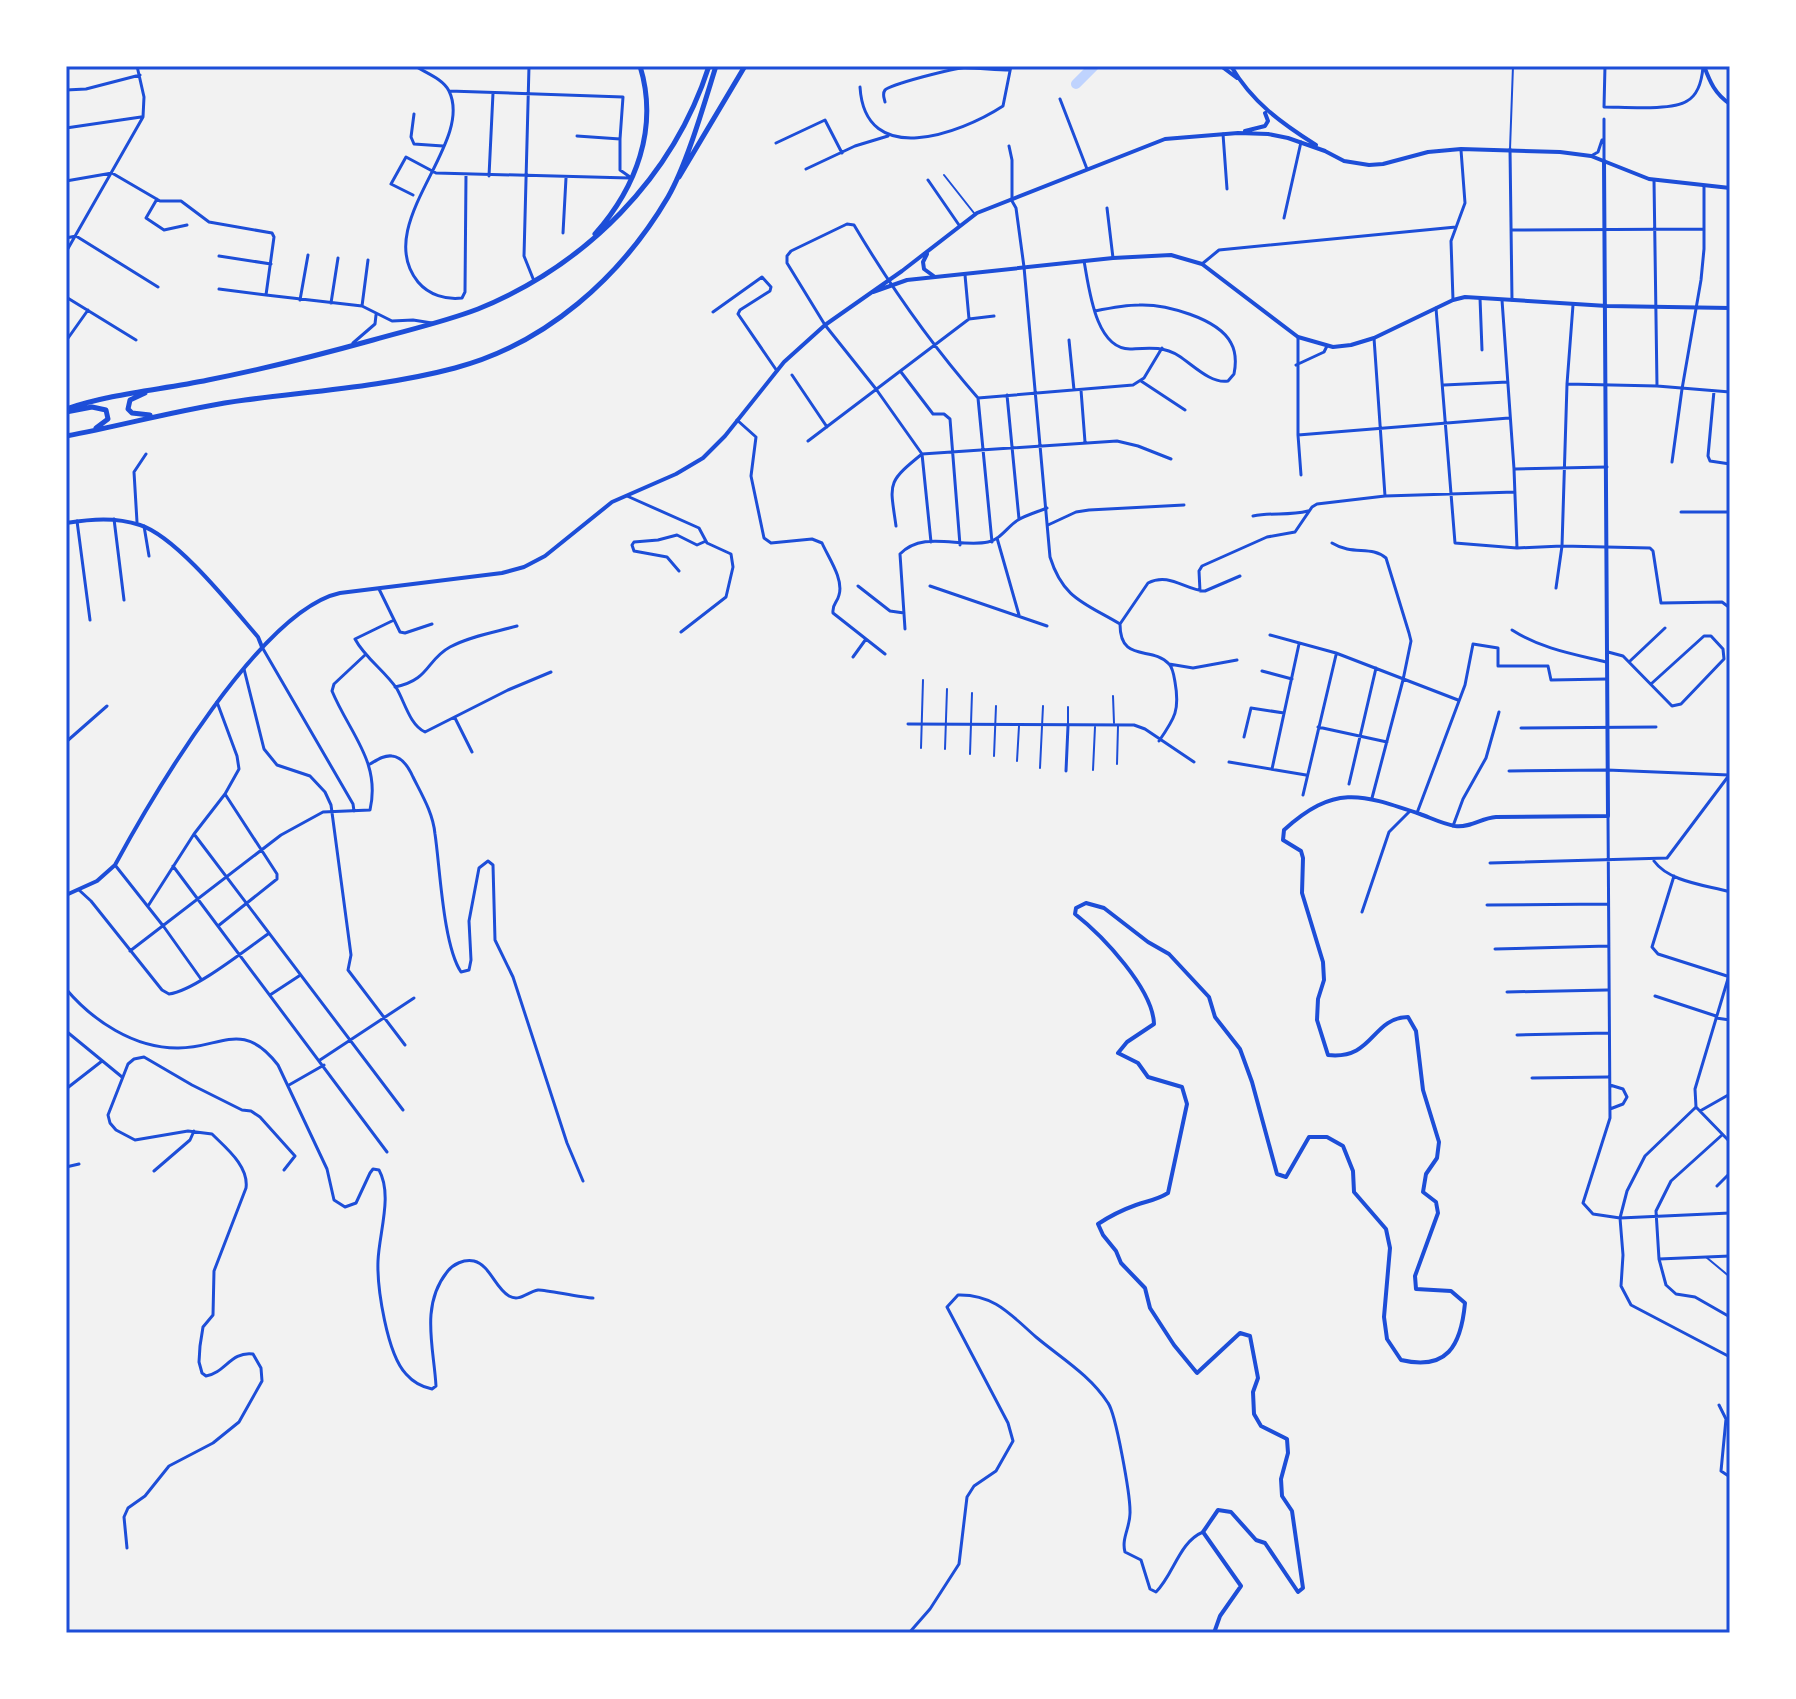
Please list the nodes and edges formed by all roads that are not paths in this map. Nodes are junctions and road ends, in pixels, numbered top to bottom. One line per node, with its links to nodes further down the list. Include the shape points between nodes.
1 (137, 66): 15 (street)
2 (415, 66): 19 (street)
3 (529, 66): 21 (street)
4 (640, 66): 55 (highway, via 646,118)
5 (709, 66): 79 (highway, via 698,98 663,160 615,220)
6 (716, 66): 63 (highway)
7 (745, 66): 63 (highway)
8 (1221, 66): 16 (street)
9 (1231, 66): 16 (street)
10 (1513, 66): 13 (street); 41 (street)
11 (1605, 66): 12 (street, via 1604,107 1678,105 1694,95)
12 (1704, 66): 24 (street, via 1715,90)
13 (1486, 67)
14 (1011, 68): 23 (street, via 962,67 895,85 886,89); 33 (street, via 1005,102 991,114 939,135)
15 (140, 75): 18 (street); 27 (street)
16 (1238, 79): 25 (street)
17 (860, 87): 33 (street, via 873,123)
18 (66, 90)
19 (449, 91): 20 (street); 38 (street, via 453,125)
20 (493, 93): 21 (street); 52 (street)
21 (527, 93): 35 (street, via 623,97); 53 (street)
22 (1060, 99): 47 (street)
23 (885, 102)
24 (1730, 104)
25 (1262, 107): 30 (street, via 1265,126); 42 (street)
26 (414, 114): 38 (street, via 414,144)
27 (143, 117): 29 (street); 49 (street)
28 (1604, 119): 34 (street)
29 (66, 128)
30 (1238, 133): 31 (street); 36 (street, via 1274,134)
31 (1223, 134): 47 (street, via 1156,141); 61 (street)
32 (577, 136): 35 (street)
33 (889, 136): 43 (street)
34 (1604, 137): 44 (street); 45 (street)
35 (620, 139): 55 (street, via 620,170)
36 (1301, 142): 42 (street); 68 (street)
37 (776, 143): 43 (street, via 825,120)
38 (443, 146): 48 (street)
39 (1009, 146): 64 (street)
40 (1461, 149): 41 (street); 42 (street, via 1369,165); 71 (street, via 1465,203)
41 (1510, 149): 44 (street); 73 (street)
42 (1325, 151)
43 (842, 153): 46 (street)
44 (1591, 156): 45 (street)
45 (1604, 161): 57 (street); 74 (street)
46 (806, 169)
47 (1087, 169): 64 (street)
48 (432, 170): 50 (street); 50 (street, via 404,245 414,276 445,298 462,298 465,292); 62 (street, via 406,157 391,184)
49 (112, 173): 58 (street); 65 (street); 77 (street)
50 (466, 174): 52 (street)
51 (944, 175): 67 (street)
52 (489, 176): 53 (street)
53 (526, 177): 54 (street); 93 (street, via 524,256)
54 (566, 178): 55 (street); 76 (street)
55 (633, 179): 79 (highway, via 616,210)
56 (928, 180): 70 (street)
57 (1654, 180): 59 (street); 75 (street)
58 (66, 181)
59 (1704, 186): 60 (street); 72 (street)
60 (1730, 188)
61 (1227, 189)
62 (413, 195)
63 (669, 195): 152 (highway, via 598,287 555,321 493,355 442,371)
64 (1010, 198): 67 (street); 90 (street)
65 (155, 199): 69 (street, via 146,218 164,230); 88 (street, via 181,201 209,222 272,233)
66 (1107, 208): 85 (street)
67 (975, 214): 70 (street)
68 (1284, 218)
69 (187, 225)
70 (959, 225): 80 (street)
71 (1456, 227): 89 (street, via 1219,250); 101 (street, via 1451,241)
72 (1705, 229): 75 (street); 110 (street)
73 (1511, 230): 74 (street); 103 (street)
74 (1605, 230): 75 (street); 107 (street)
75 (1654, 231): 108 (street)
76 (563, 233)
77 (76, 236): 78 (street); 81 (street); 95 (street)
78 (66, 238)
79 (580, 251): 93 (highway)
80 (928, 251): 92 (street, via 924,269); 94 (street)
81 (66, 252)
82 (308, 255): 100 (street)
83 (219, 256): 88 (street)
84 (338, 258): 104 (street)
85 (1113, 258): 87 (street); 89 (street, via 1171,255)
86 (368, 260): 106 (street)
87 (1084, 261): 90 (street); 113 (street)
88 (271, 264): 97 (street)
89 (1202, 264): 120 (street)
90 (1024, 267): 91 (street); 146 (street)
91 (965, 274): 92 (street); 117 (street)
92 (935, 277): 94 (street)
93 (534, 281): 118 (highway, via 478,309)
94 (889, 284): 119 (street); 119 (street, via 854,225 791,251 787,263); 127 (street)
95 (158, 287)
96 (219, 289): 97 (street)
97 (266, 295): 100 (street)
98 (66, 297): 112 (street)
99 (1480, 298): 101 (street); 102 (street); 129 (street)
100 (300, 300): 104 (street)
101 (1453, 300): 109 (street)
102 (1502, 300): 103 (street); 135 (street)
103 (1512, 300): 105 (street)
104 (331, 303): 106 (street)
105 (1573, 304): 107 (street); 136 (street)
106 (362, 306): 115 (street)
107 (1607, 306): 108 (street); 138 (street)
108 (1656, 307): 110 (street); 139 (street)
109 (1436, 308): 121 (street); 137 (street)
110 (1696, 308): 111 (street); 142 (street)
111 (1730, 308)
112 (88, 310): 122 (street); 124 (street)
113 (1095, 311): 128 (street, via 1106,337 1116,345); 128 (street, via 1157,305 1199,318 1231,341 1234,374 1228,381 1217,381)
114 (713, 312): 131 (street, via 765,279 771,289 738,314)
115 (376, 315): 118 (street); 125 (street, via 375,324)
116 (994, 316): 117 (street)
117 (969, 319): 127 (street)
118 (433, 323): 125 (highway)
119 (825, 325): 131 (street); 141 (street)
120 (1298, 337): 126 (street); 130 (street)
121 (1374, 338): 126 (street); 157 (street)
122 (136, 340)
123 (1069, 340): 143 (street)
124 (66, 341)
125 (352, 346): 140 (highway)
126 (1327, 346): 130 (street)
127 (934, 347): 132 (street); 149 (street)
128 (1162, 348): 134 (street)
129 (1482, 350)
130 (1296, 365): 159 (street)
131 (777, 371): 154 (street)
132 (901, 372): 141 (street); 166 (street, via 933,414 950,419)
133 (792, 375): 156 (street)
134 (1141, 381): 144 (street); 151 (street)
135 (1508, 382): 137 (street); 153 (street)
136 (1567, 384): 138 (street); 172 (street)
137 (1443, 385): 155 (street)
138 (1607, 385): 139 (street); 173 (street)
139 (1657, 386): 142 (street)
140 (157, 389): 150 (highway, via 113,395); 152 (highway, via 128,404 132,413)
141 (876, 389): 156 (street); 168 (street)
142 (1682, 389): 145 (street); 170 (street)
143 (1074, 390): 144 (street); 146 (street)
144 (1081, 390): 162 (street)
145 (1714, 391): 147 (street); 171 (street, via 1708,456 1710,461)
146 (1036, 392): 148 (street); 163 (street)
147 (1730, 392)
148 (1007, 395): 149 (street); 164 (street)
149 (978, 398): 165 (street)
150 (66, 410): 158 (highway, via 92,407 107,412 105,423)
151 (1185, 410)
152 (156, 416): 158 (highway)
153 (1511, 418): 155 (street); 174 (street)
154 (737, 420): 178 (street, via 703,458); 226 (street, via 756,437 751,476 764,538 778,544 812,539 822,543 839,581 833,613)
155 (1446, 422): 157 (street); 177 (street)
156 (827, 427): 161 (street)
157 (1380, 428): 159 (street); 179 (street)
158 (76, 434): 160 (highway)
159 (1298, 435): 175 (street)
160 (66, 436)
161 (808, 441)
162 (1085, 442): 163 (street); 169 (street, via 1127,443)
163 (1041, 445): 164 (street); 181 (street)
164 (1012, 447): 165 (street); 187 (street)
165 (982, 450): 166 (street); 197 (street)
166 (954, 453): 168 (street); 199 (street)
167 (146, 454): 190 (street, via 134,472)
168 (922, 454): 193 (street, via 891,485); 196 (street)
169 (1171, 459)
170 (1672, 462)
171 (1730, 464)
172 (1563, 467): 173 (street); 174 (street); 200 (street)
173 (1607, 467): 201 (street)
174 (1514, 469): 176 (street)
175 (1301, 475)
176 (1515, 492): 177 (street); 202 (street)
177 (1452, 493): 179 (street); 202 (street, via 1455,543)
178 (627, 496): 195 (street, via 699,528); 209 (street, via 524,567)
179 (1385, 496): 182 (street, via 1317,504)
180 (1184, 505): 191 (street, via 1089,510)
181 (1047, 508): 187 (street); 191 (street)
182 (1309, 511): 185 (street); 210 (street, via 1295,532 1267,537 1202,566)
183 (1681, 512): 184 (street)
184 (1730, 512)
185 (1253, 516)
186 (114, 519): 188 (street); 190 (street); 211 (street)
187 (1019, 519): 194 (street)
188 (77, 521): 189 (street); 215 (street)
189 (66, 523)
190 (137, 524): 192 (street)
191 (1048, 525): 218 (street, via 1050,557 1062,586)
192 (144, 526): 203 (street); 228 (street, via 193,565)
193 (896, 526)
194 (997, 538): 197 (street); 214 (street)
195 (706, 541): 204 (street, via 697,545 677,535 632,545 634,551 667,557); 224 (street, via 733,559 726,597)
196 (931, 542): 199 (street); 213 (street, via 914,543 900,554)
197 (992, 542): 199 (street)
198 (1332, 543): 245 (street, via 1346,551 1377,551 1386,558 1411,641)
199 (960, 545)
200 (1562, 546): 201 (street); 202 (street); 208 (street)
201 (1607, 546): 212 (street, via 1650,548 1661,603 1722,602); 229 (street)
202 (1517, 548)
203 (149, 556)
204 (679, 571)
205 (1240, 576): 210 (street)
206 (858, 586): 213 (street, via 890,611)
207 (930, 586): 214 (street)
208 (1556, 588)
209 (379, 589): 216 (street); 228 (street, via 318,601)
210 (1200, 591): 218 (street, via 1169,579 1154,580)
211 (124, 600)
212 (1730, 608)
213 (904, 613): 222 (street)
214 (1019, 617): 220 (street)
215 (90, 620)
216 (394, 620): 217 (street, via 402,633); 232 (street, via 355,637)
217 (432, 624)
218 (1120, 624): 237 (street, via 1128,648)
219 (517, 626): 247 (street, via 450,647 422,677)
220 (1047, 626)
221 (1665, 628): 236 (street)
222 (905, 629)
223 (1512, 630): 235 (street, via 1550,649)
224 (681, 632)
225 (1270, 635): 227 (street)
226 (866, 639): 231 (street); 233 (street)
227 (1300, 642): 230 (street); 242 (street)
228 (262, 647): 239 (street); 302 (street)
229 (1607, 652): 235 (street); 236 (street)
230 (1336, 653): 238 (street); 270 (street)
231 (885, 654)
232 (365, 655): 247 (street); 287 (street, via 332,691)
233 (853, 657)
234 (1237, 660): 237 (street, via 1193,668)
235 (1607, 662): 243 (street)
236 (1629, 662): 246 (street)
237 (1169, 664): 276 (street, via 1178,705)
238 (1376, 668): 245 (street); 274 (street)
239 (244, 669): 252 (street); 301 (street, via 264,749 277,765 310,776 325,792)
240 (1262, 671): 242 (street)
241 (551, 672): 259 (street)
242 (1292, 679): 258 (street)
243 (1607, 679): 251 (street, via 1551,680 1549,666 1498,666 1498,648 1473,644); 271 (street)
244 (923, 680): 261 (street)
245 (1403, 680): 251 (street); 278 (street)
246 (1651, 684): 246 (street, via 1677,706 1724,659 1723,649 1704,636)
247 (395, 687): 259 (street, via 419,729 432,730)
248 (947, 689): 262 (street)
249 (972, 693): 263 (street)
250 (1113, 696): 269 (street)
251 (1458, 700): 304 (street)
252 (217, 702): 298 (street, via 240,765); 312 (street)
253 (107, 706): 277 (street)
254 (996, 706): 264 (street)
255 (1043, 706): 266 (street)
256 (1068, 707): 267 (street)
257 (1499, 712): 306 (street, via 1486,758)
258 (1284, 713): 275 (street, via 1251,708); 290 (street)
259 (455, 718): 281 (street)
260 (908, 724): 261 (street)
261 (922, 724): 262 (street); 279 (street)
262 (946, 724): 263 (street); 280 (street)
263 (971, 724): 264 (street); 282 (street)
264 (995, 724): 265 (street); 283 (street)
265 (1019, 724): 266 (street); 284 (street)
266 (1042, 725): 267 (street); 289 (street)
267 (1068, 725): 268 (street); 293 (street)
268 (1095, 725): 269 (street); 291 (street)
269 (1116, 725): 276 (street, via 1145,729); 288 (street)
270 (1318, 727): 274 (street); 296 (street)
271 (1607, 727): 272 (street); 273 (street); 292 (street)
272 (1656, 727)
273 (1521, 728)
274 (1360, 735): 278 (street); 297 (street)
275 (1244, 737)
276 (1159, 741): 285 (street)
277 (66, 742)
278 (1387, 742): 300 (street)
279 (921, 748)
280 (945, 749)
281 (472, 752)
282 (970, 754)
283 (994, 756)
284 (1017, 761)
285 (1194, 762)
286 (1229, 762): 290 (street)
287 (370, 764): 302 (street, via 370,810); 373 (street, via 384,757 401,759 428,805 444,913 461,972 469,970 471,960 469,921 479,868 488,861 493,865 495,940 513,977)
288 (1117, 764)
289 (1040, 768)
290 (1272, 769): 296 (street)
291 (1093, 770)
292 (1607, 770): 294 (street); 295 (street); 305 (street)
293 (1066, 771)
294 (1509, 771)
295 (1729, 774): 309 (street, via 1673,853)
296 (1306, 775): 299 (street)
297 (1349, 784)
298 (225, 794): 307 (street); 308 (street)
299 (1303, 795)
300 (1372, 798): 303 (street); 388 (street, via 1356,795 1323,804 1284,830 1283,840 1303,858 1302,893 1323,962 1317,1020 1328,1055 1346,1057 1394,1017 1408,1017 1416,1031 1423,1090 1439,1142 1423,1192 1436,1202 1438,1213 1415,1276 1416,1289 1451,1291 1465,1303 1456,1340 1445,1357 1421,1365 1401,1360 1387,1339 1386,1229 1354,1192 1343,1146 1327,1137 1309,1137 1286,1177 1277,1174 1240,1049 1215,1017 1209,997 1169,954 1104,908 1086,903 1076,908 1075,914 1104,940 1144,991 1153,1012 1154,1024 1118,1053 1138,1063 1148,1077 1182,1087 1187,1104 1168,1193 1098,1224 1197,1373 1240,1333 1250,1336 1258,1378 1254,1414 1261,1426 1287,1439 1282,1496 1292,1511 1303,1588 1298,1592 1265,1543 1231,1512 1218,1510)
301 (332, 811): 302 (street); 308 (street, via 281,835); 344 (street, via 351,955 347,967)
302 (354, 811)
303 (1410, 811): 304 (street); 324 (street, via 1389,832)
304 (1417, 813): 306 (street)
305 (1608, 816): 306 (street, via 1496,817); 310 (street)
306 (1453, 826)
307 (194, 834): 313 (street); 315 (street)
308 (262, 851): 315 (street); 321 (street, via 277,881)
309 (1654, 860): 310 (street); 314 (street)
310 (1608, 862): 311 (street); 320 (street)
311 (1490, 863)
312 (115, 865): 316 (street); 323 (street)
313 (173, 866): 319 (street); 323 (street)
314 (1674, 876): 317 (street); 334 (street, via 1652,947 1658,954)
315 (226, 878): 319 (street); 321 (street)
316 (79, 890): 318 (street); 330 (street)
317 (1730, 892)
318 (66, 895)
319 (198, 899): 325 (street); 326 (street)
320 (1608, 904): 322 (street); 328 (street)
321 (246, 905): 325 (street); 327 (street)
322 (1487, 905)
323 (148, 906): 326 (street)
324 (1362, 912)
325 (218, 926): 331 (street)
326 (164, 927): 330 (street); 336 (street)
327 (268, 934): 331 (street); 335 (street)
328 (1608, 946): 329 (street); 338 (street)
329 (1495, 949)
330 (130, 951): 336 (street, via 169,994)
331 (239, 954): 336 (street); 340 (street)
332 (66, 961): 333 (street)
333 (66, 970)
334 (1730, 975): 343 (street)
335 (299, 976): 340 (street); 349 (street)
336 (201, 979)
337 (66, 989): 358 (street, via 125,1037 141,1043 175,1048 227,1038 249,1041 272,1057)
338 (1607, 990): 339 (street); 346 (street)
339 (1507, 992)
340 (270, 995): 351 (street)
341 (1655, 996): 343 (street)
342 (414, 998): 344 (street)
343 (1716, 1017): 345 (street); 362 (street, via 1695,1089)
344 (385, 1019): 349 (street); 350 (street)
345 (1730, 1020)
346 (1608, 1033): 348 (street); 355 (street)
347 (67, 1035): 352 (street)
348 (1517, 1035)
349 (348, 1041): 351 (street); 363 (street)
350 (405, 1045)
351 (320, 1060): 353 (street)
352 (102, 1061): 354 (street); 359 (street)
353 (324, 1065): 358 (street); 367 (street)
354 (122, 1077): 364 (street, via 108,1115 116,1130 135,1140); 370 (street, via 134,1059 144,1057 251,1111 295,1156)
355 (1610, 1077): 356 (street); 357 (street)
356 (1532, 1078)
357 (1610, 1085): 361 (street); 361 (street, via 1619,1086 1627,1097)
358 (287, 1086): 382 (street, via 338,1203 356,1203 373,1169 383,1179 381,1294 398,1362 419,1385 436,1386 432,1300 459,1262 480,1264 510,1297 544,1290)
359 (66, 1089)
360 (1730, 1094): 362 (street)
361 (1610, 1109): 377 (street, via 1583,1203 1593,1214)
362 (1698, 1109): 365 (street); 377 (street, via 1645,1156)
363 (403, 1110)
364 (194, 1131): 371 (street); 389 (street, via 212,1134 247,1179 214,1271 213,1315 203,1327 200,1346 202,1373 213,1375 246,1353 257,1360 262,1381 239,1422 169,1466 128,1508)
365 (1722, 1135): 366 (street); 376 (street, via 1671,1181)
366 (1730, 1142)
367 (387, 1152)
368 (79, 1164): 369 (street)
369 (66, 1167)
370 (284, 1170)
371 (154, 1171)
372 (1730, 1173): 374 (street)
373 (583, 1181)
374 (1717, 1186)
375 (1730, 1213): 376 (street)
376 (1656, 1216): 377 (street); 380 (street)
377 (1620, 1218): 384 (street, via 1621,1286 1631,1305)
378 (1730, 1256): 379 (street)
379 (1705, 1257): 380 (street); 381 (street)
380 (1659, 1259): 383 (street, via 1666,1285 1676,1294 1695,1297)
381 (1730, 1277)
382 (593, 1298)
383 (1730, 1317)
384 (1730, 1357)
385 (1719, 1405): 387 (street, via 1726,1419 1721,1471)
386 (1730, 1469): 387 (street)
387 (1730, 1477)
388 (1203, 1532): 390 (street, via 1186,1543 1164,1584 1156,1592 1150,1589 1141,1560 1125,1552 1123,1545 1131,1508 1109,1403 1086,1377 995,1301 958,1295 947,1307 1013,1441 996,1471 967,1497 959,1564); 391 (street, via 1241,1586)
389 (127, 1548)
390 (909, 1633)
391 (1214, 1633)

